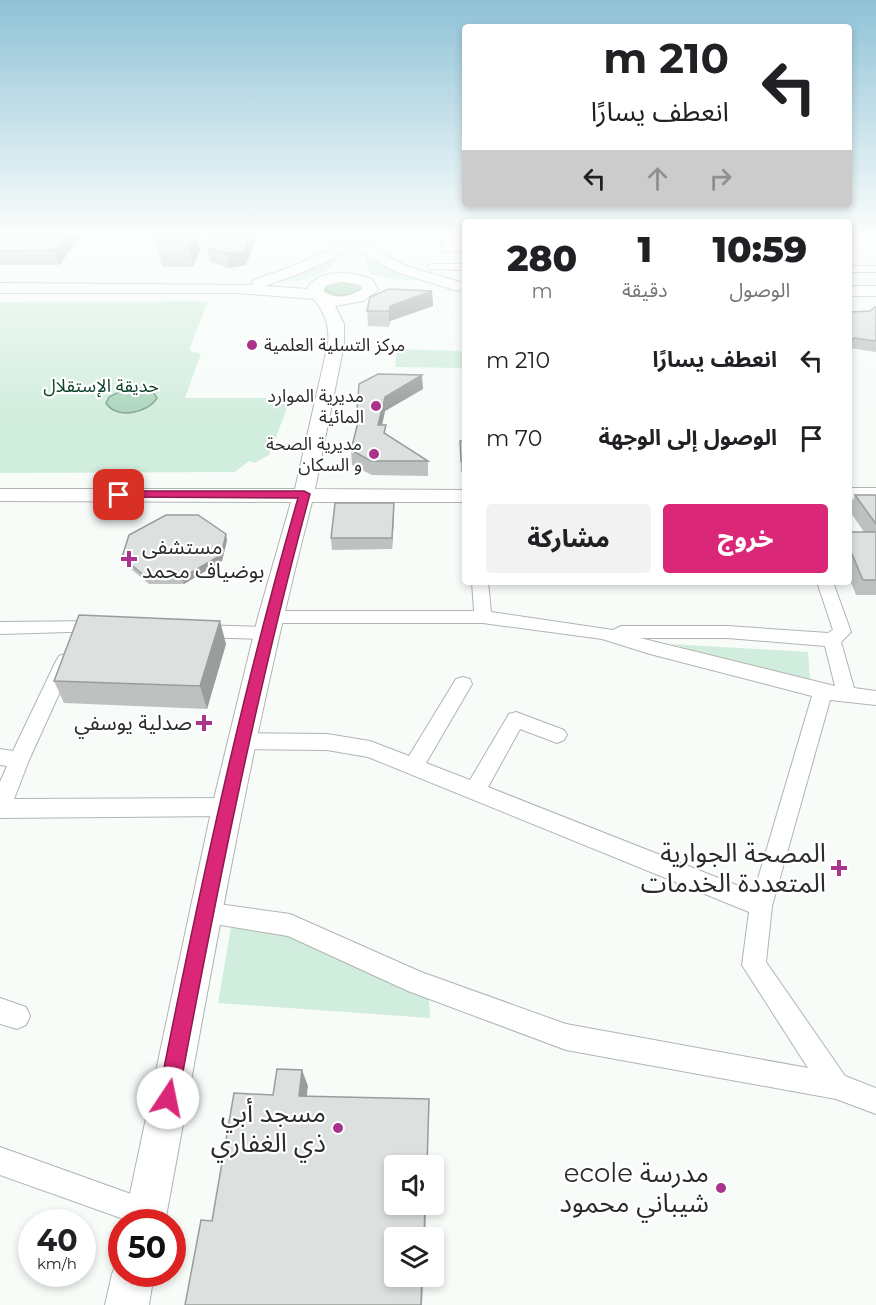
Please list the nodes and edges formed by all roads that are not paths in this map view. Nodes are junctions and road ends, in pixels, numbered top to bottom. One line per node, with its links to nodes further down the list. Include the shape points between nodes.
1 (320, 297): 5 (main road, via 334,316)
2 (323, 297): 3 (main road, via 340,301)
3 (343, 297)
4 (353, 297): 5 (main road)
5 (338, 330): 6 (main road)
6 (304, 494): 9 (main road); 10 (main road); 14 (main road)
7 (852, 494): 8 (main road)
8 (876, 494)
9 (0, 495)
10 (462, 496)
11 (480, 585): 13 (street)
12 (826, 585): 20 (street, via 842,632)
13 (483, 617): 14 (street); 19 (street)
14 (269, 625): 18 (street); 25 (main road)
15 (81, 627): 16 (street); 17 (street); 26 (street)
16 (0, 628)
17 (116, 628)
18 (186, 630)
19 (603, 633): 20 (street, via 727,632); 22 (street)
20 (832, 640): 22 (street)
21 (463, 684): 27 (street)
22 (835, 693): 23 (street); 31 (street)
23 (876, 698)
24 (557, 735): 28 (street, via 516,719)
25 (242, 741): 27 (street, via 327,742 370,749); 29 (main road)
26 (10, 759): 30 (street)
27 (414, 766): 28 (street)
28 (474, 792): 31 (street)
29 (227, 807): 30 (street); 32 (main road)
30 (0, 808)
31 (761, 906): 33 (street, via 754,965)
32 (204, 912): 33 (street, via 290,925 417,983 566,1037); 37 (main road)
33 (836, 1086): 34 (street)
34 (876, 1101)
35 (0, 1161): 36 (street)
36 (122, 1209)
37 (147, 1209)
38 (130, 1287): 39 (main road)
39 (127, 1305)

